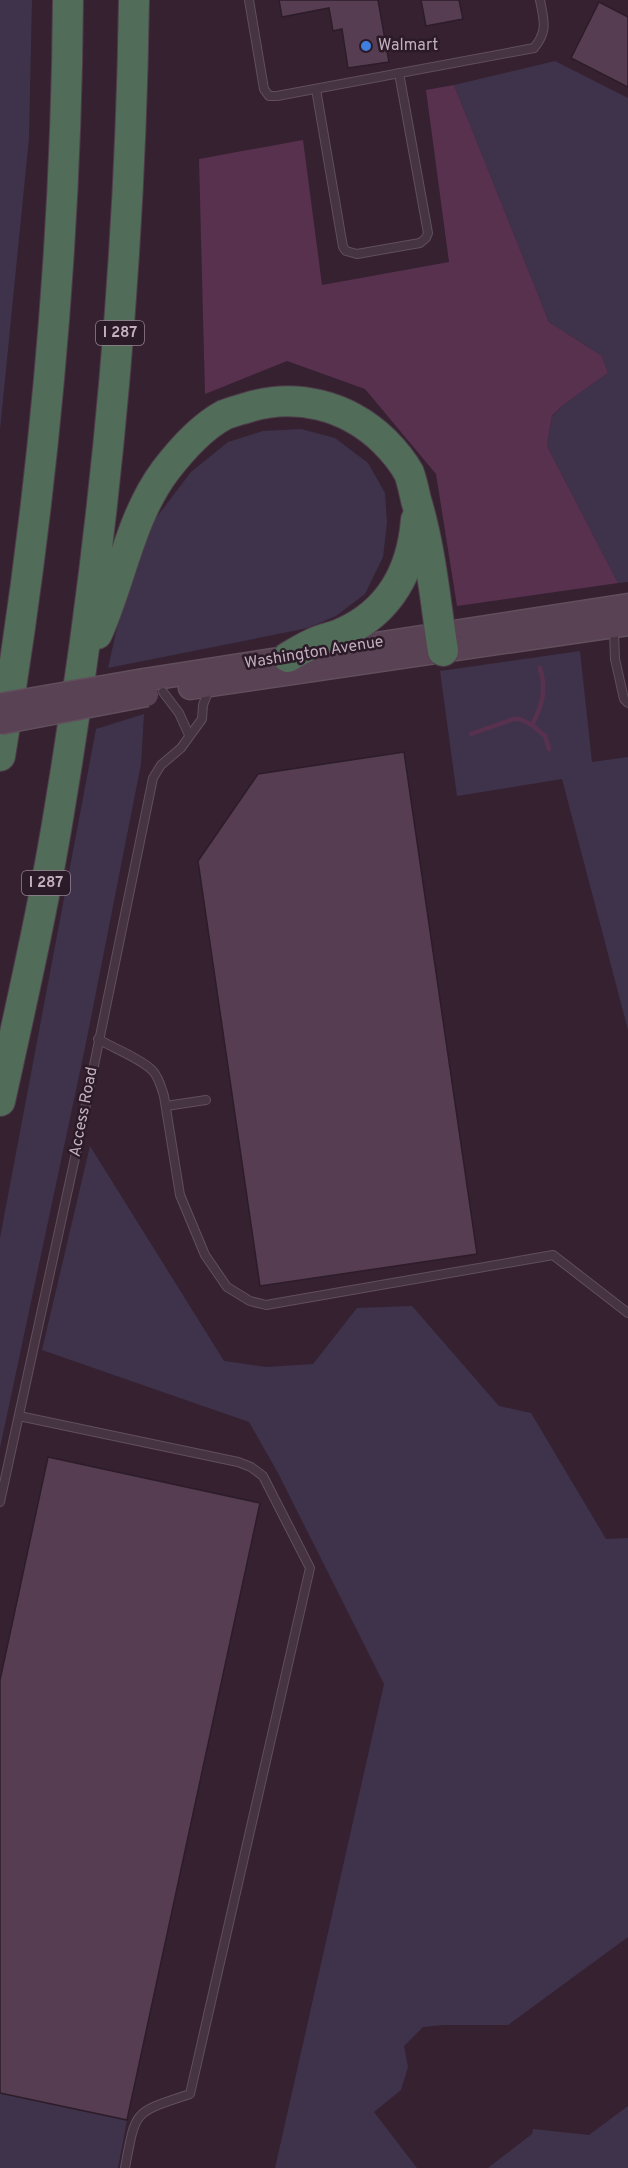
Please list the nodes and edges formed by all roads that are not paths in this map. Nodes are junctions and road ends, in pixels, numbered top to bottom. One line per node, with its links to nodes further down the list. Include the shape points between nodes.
1 (68, 0): 17 (highway, via 54,327 31,555)
2 (134, 0): 14 (highway, I 287, via 117,376)
3 (249, 0): 8 (lane, via 264,89 269,96)
4 (540, 0): 6 (lane)
5 (549, 0): 6 (lane)
6 (543, 16): 7 (lane, via 542,38 534,48)
7 (399, 73): 8 (lane); 8 (lane, via 428,233 420,243 357,254 343,247)
8 (316, 89)
9 (417, 502): 12 (highway, via 426,532); 13 (highway, via 409,557 394,592 381,608 342,633); 14 (highway, via 409,473 392,450 360,422 335,408 276,401 225,415 183,449 150,496 110,607)
10 (628, 605): 12 (main road, Washington Avenue)
11 (623, 629): 12 (main road, Washington Avenue); 18 (lane, via 615,659)
12 (442, 642): 13 (main road, Washington Avenue); 15 (main road, Washington Avenue)
13 (288, 657): 16 (main road, Washington Avenue)
14 (83, 664): 24 (highway, I 287, via 35,941)
15 (211, 685): 16 (main road, Washington Avenue); 20 (lane, Access Road, via 202,719)
16 (151, 689): 17 (main road, Washington Avenue, bridge); 19 (main road, Washington Avenue, bridge); 20 (lane, via 179,713)
17 (4, 703): 21 (highway)
18 (628, 703)
19 (0, 723)
20 (189, 735): 22 (lane, Access Road, via 153,778)
21 (0, 756)
22 (98, 1040): 25 (lane, via 152,1070 159,1079); 27 (lane, Access Road)
23 (206, 1100): 25 (lane)
24 (0, 1101)
25 (166, 1106): 26 (lane, via 183,1204 205,1255 227,1287 250,1301 266,1305 553,1255)
26 (628, 1313)
27 (19, 1416): 28 (lane, Access Road); 29 (lane, via 251,1467 263,1476 310,1568 190,2094 154,2106 137,2117)
28 (0, 1502)
29 (125, 2168)

